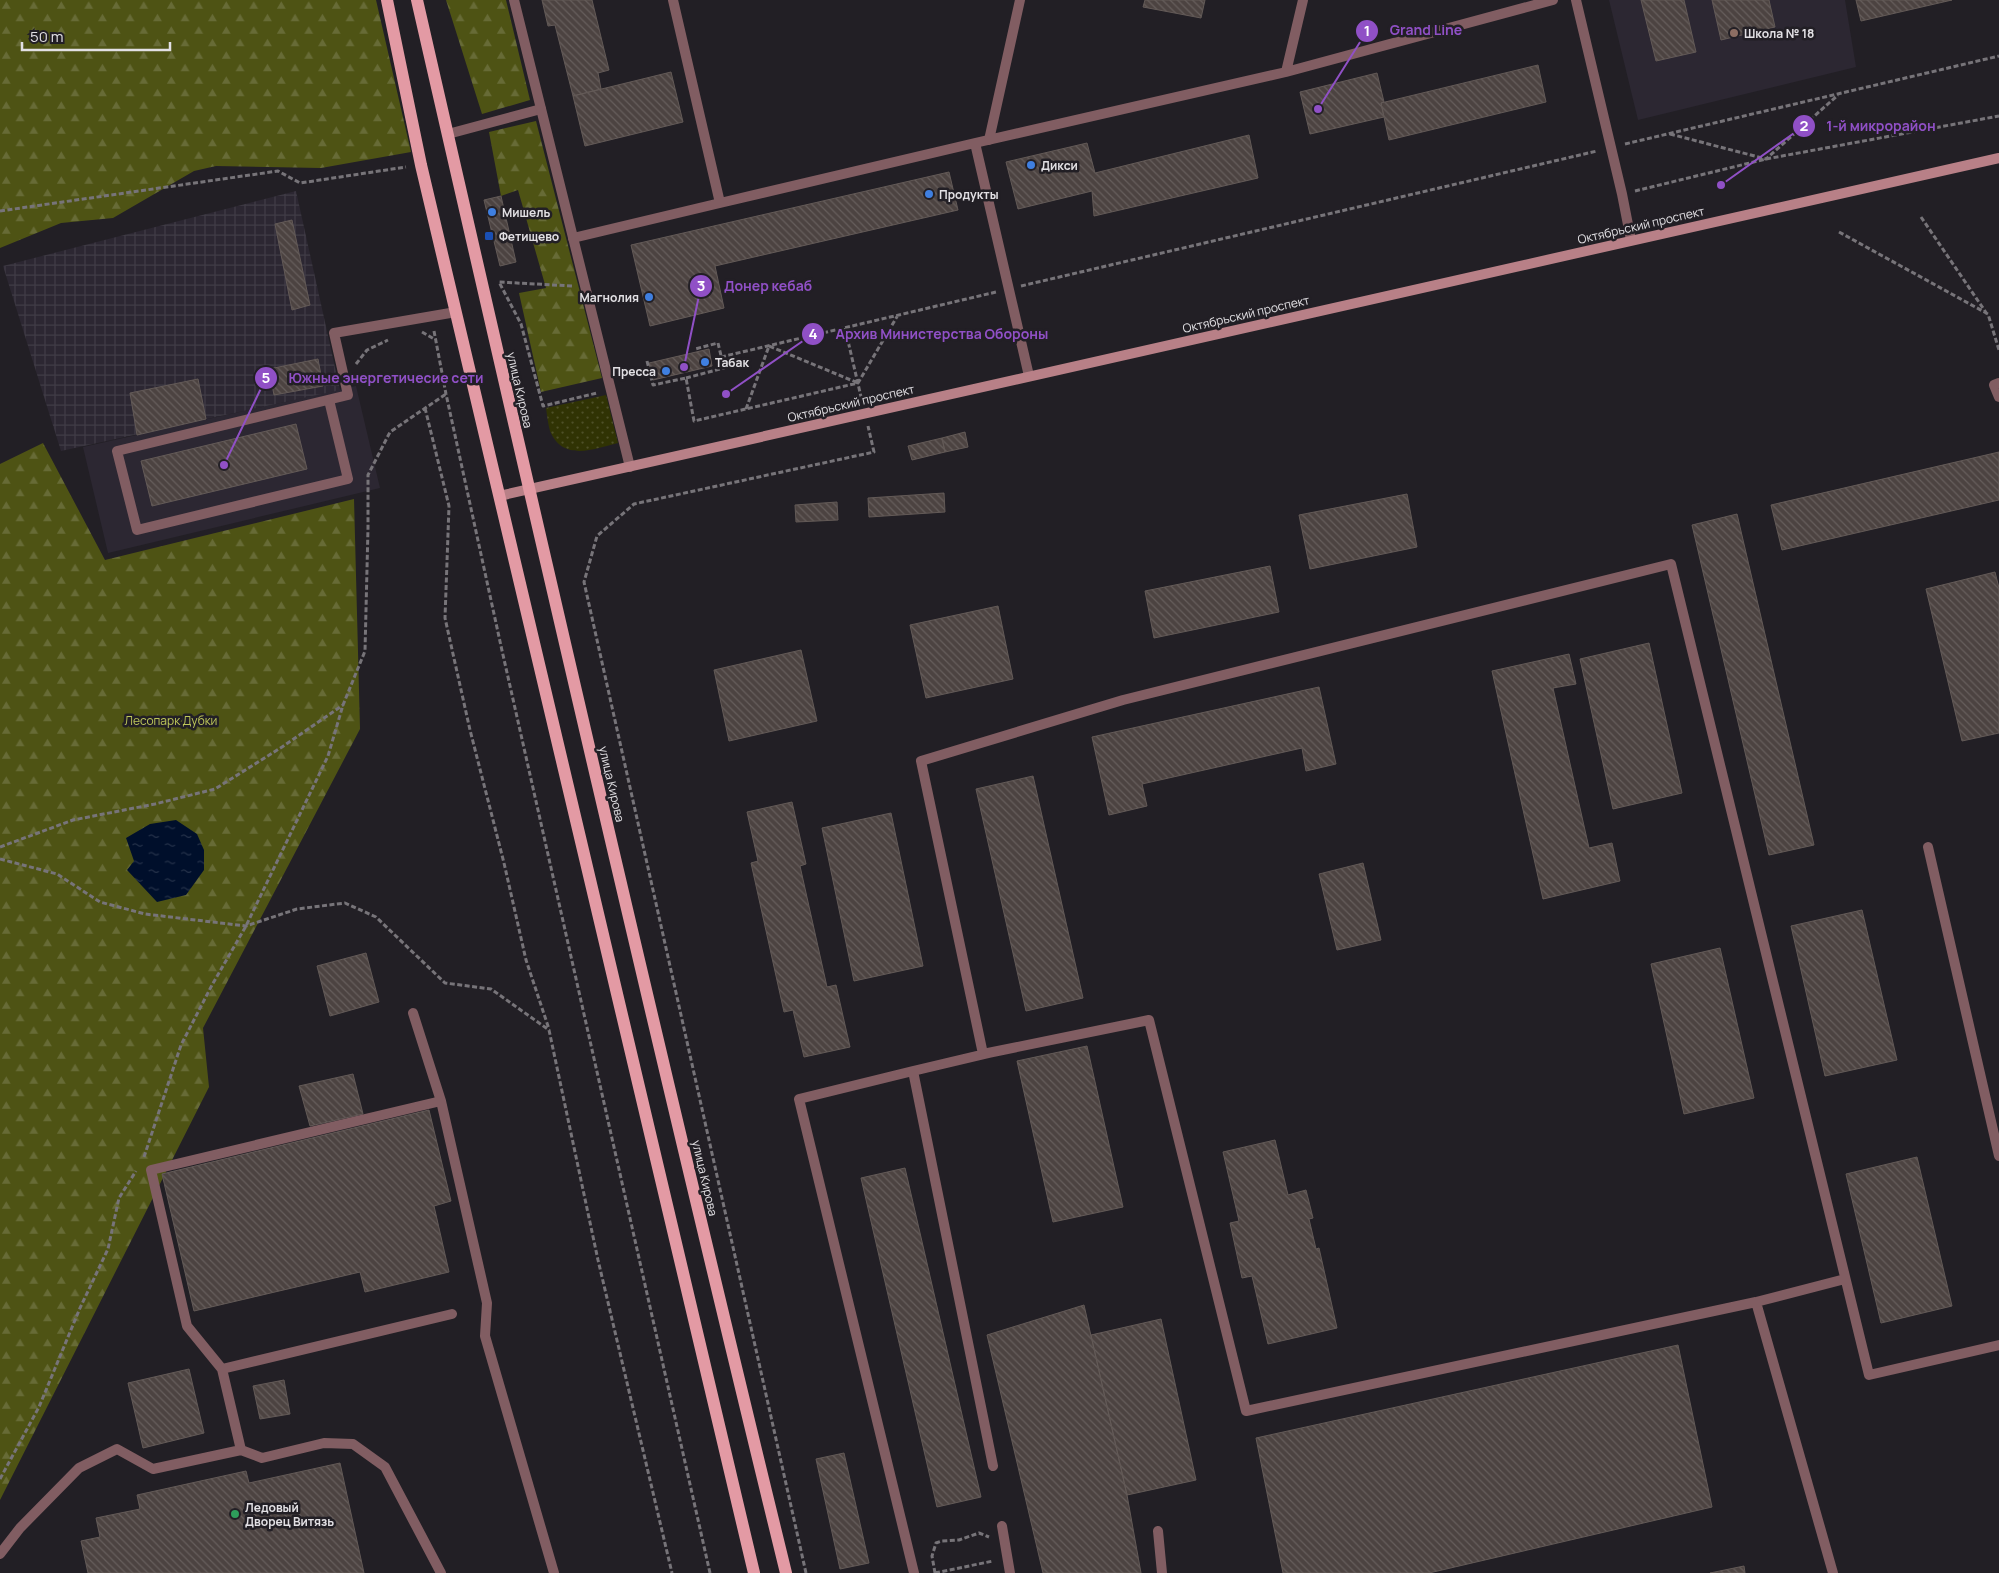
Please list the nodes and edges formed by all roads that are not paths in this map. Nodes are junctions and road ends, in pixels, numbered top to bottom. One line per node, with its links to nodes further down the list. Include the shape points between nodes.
1 (387, 0): 18 (main road)
2 (417, 0): 11 (main road, улица Кирова)
3 (514, 0): 10 (street)
4 (673, 0): 15 (street)
5 (1020, 0): 12 (street)
6 (1303, 0): 9 (street)
7 (1553, 0): 9 (street)
8 (1576, 0): 17 (street)
9 (1286, 72): 12 (street)
10 (541, 109): 11 (street); 16 (street)
11 (448, 134): 24 (main road, улица Кирова)
12 (989, 140): 13 (street)
13 (975, 142): 15 (street); 19 (street)
14 (1999, 158): 17 (main road, Октябрьский проспект)
15 (720, 203): 16 (street)
16 (574, 238): 23 (street)
17 (1631, 240): 19 (main road, Октябрьский проспект)
18 (456, 312): 22 (street, via 334,333 348,396); 25 (main road)
19 (1029, 376): 23 (main road, Октябрьский проспект)
20 (1999, 383): 21 (street, via 1994,384)
21 (1999, 397)
22 (330, 400): 22 (street, via 348,480 137,530 117,451)
23 (630, 466): 24 (main road, Октябрьский проспект)
24 (529, 490): 25 (main road, Октябрьский проспект); 45 (main road, улица Кирова)
25 (499, 496): 44 (main road)
26 (1928, 847): 31 (street)
27 (413, 1013): 30 (street)
28 (992, 1052): 29 (street); 32 (street, via 983,1054 921,761 1123,700 1671,564); 33 (street, via 1149,1020 1246,1411)
29 (913, 1071): 38 (street); 46 (street, via 800,1099)
30 (441, 1101): 36 (street, via 151,1170 187,1326); 43 (street, via 487,1303 485,1336)
31 (1999, 1156)
32 (1845, 1279): 33 (street); 35 (street, via 1869,1375)
33 (1756, 1302): 49 (street)
34 (452, 1314): 36 (street)
35 (1999, 1345)
36 (222, 1369): 37 (street)
37 (241, 1450): 41 (street, via 153,1469 117,1449 80,1468 20,1528); 42 (street, via 262,1458 324,1443 354,1444 385,1467)
38 (993, 1466)
39 (1002, 1526): 47 (street)
40 (1158, 1531): 48 (street)
41 (0, 1554)
42 (441, 1573)
43 (554, 1573)
44 (754, 1573)
45 (786, 1573)
46 (914, 1573)
47 (1010, 1573)
48 (1162, 1573)
49 (1833, 1573)

